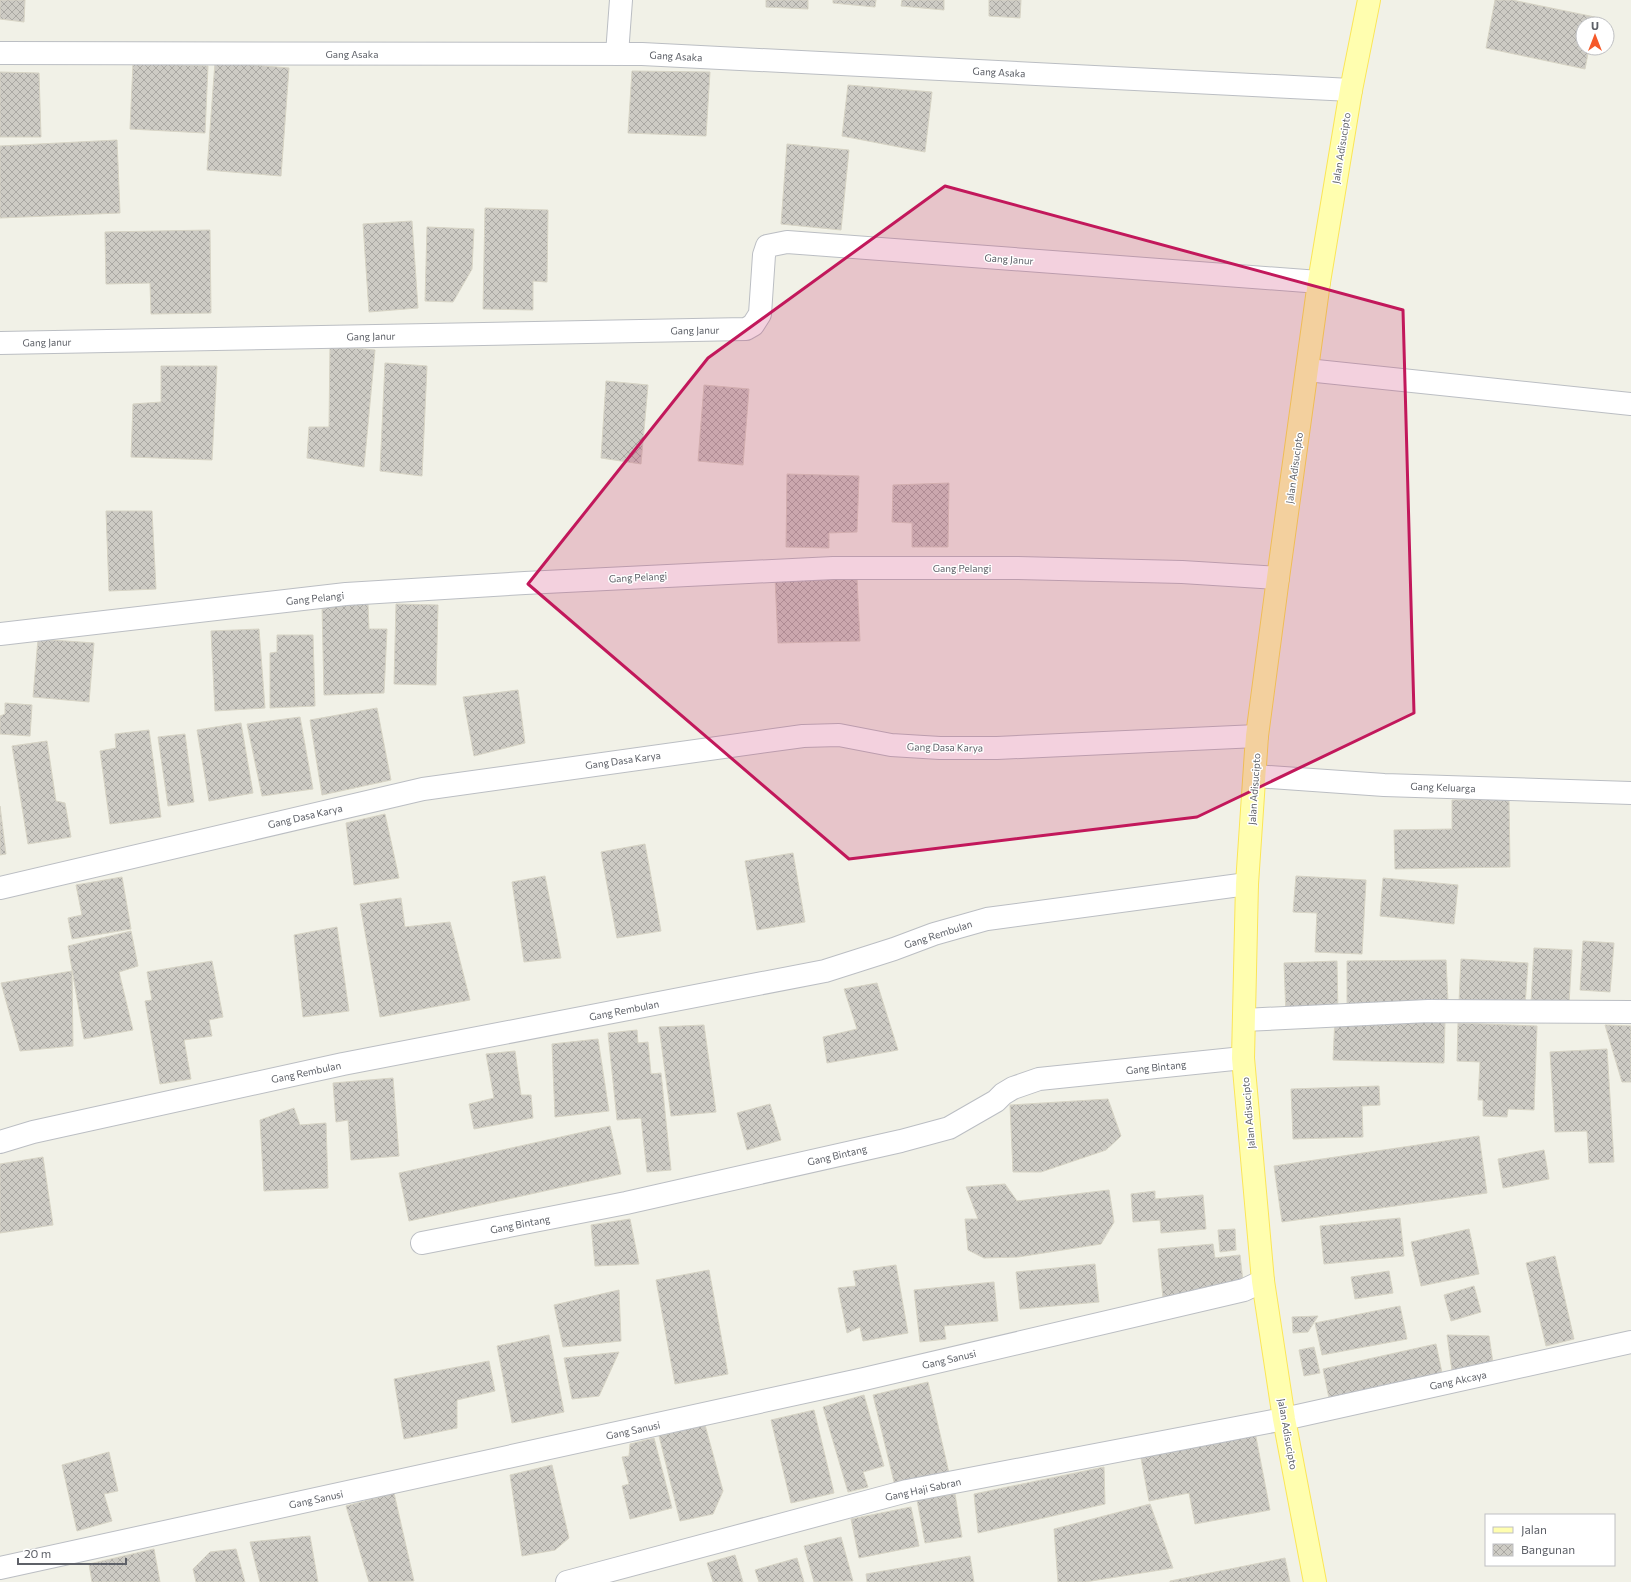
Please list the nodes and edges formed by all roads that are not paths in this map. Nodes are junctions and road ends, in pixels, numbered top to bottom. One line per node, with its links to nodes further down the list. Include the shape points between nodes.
1 (621, 0): 4 (street)
2 (1369, 0): 5 (main road, Jalan Adisucipto)
3 (0, 53): 4 (street, Gang Asaka)
4 (617, 54): 5 (street, Gang Asaka)
5 (1351, 90): 6 (main road, Jalan Adisucipto)
6 (1319, 282): 7 (street, Gang Janur, via 786,242 767,246 760,314 753,325 746,329); 8 (main road, Jalan Adisucipto)
7 (0, 343)
8 (1307, 370): 9 (street); 10 (main road, Jalan Adisucipto)
9 (1631, 404)
10 (1278, 578): 11 (street, Gang Pelangi, via 1042,568 833,568 346,594); 12 (main road, Jalan Adisucipto)
11 (0, 634)
12 (1257, 736): 13 (main road, Jalan Adisucipto); 16 (street, Gang Dasa Karya, via 997,748 891,745 839,735 803,736 423,789)
13 (1255, 776): 14 (street, Gang Keluarga, via 1384,785); 15 (main road, Jalan Adisucipto)
14 (1631, 793)
15 (1247, 884): 18 (main road, Jalan Adisucipto); 20 (street, Gang Rembulan, via 987,919 825,971 343,1064 33,1132)
16 (0, 888)
17 (1631, 1012): 18 (street, via 1428,1011)
18 (1244, 1020): 19 (main road, Jalan Adisucipto)
19 (1243, 1058): 21 (street, Gang Bintang, via 1039,1079 1013,1088 996,1101 949,1128 908,1139 626,1203); 22 (main road, Jalan Adisucipto)
20 (0, 1142)
21 (422, 1243)
22 (1263, 1281): 24 (main road, Jalan Adisucipto); 25 (street, Gang Sanusi, via 1244,1290 856,1380)
23 (1631, 1342): 24 (street, Gang Akcaya)
24 (1284, 1419): 26 (street, Gang Haji Sabran, via 907,1491); 27 (main road, Jalan Adisucipto)
25 (0, 1568)
26 (567, 1582)
27 (1315, 1582)

